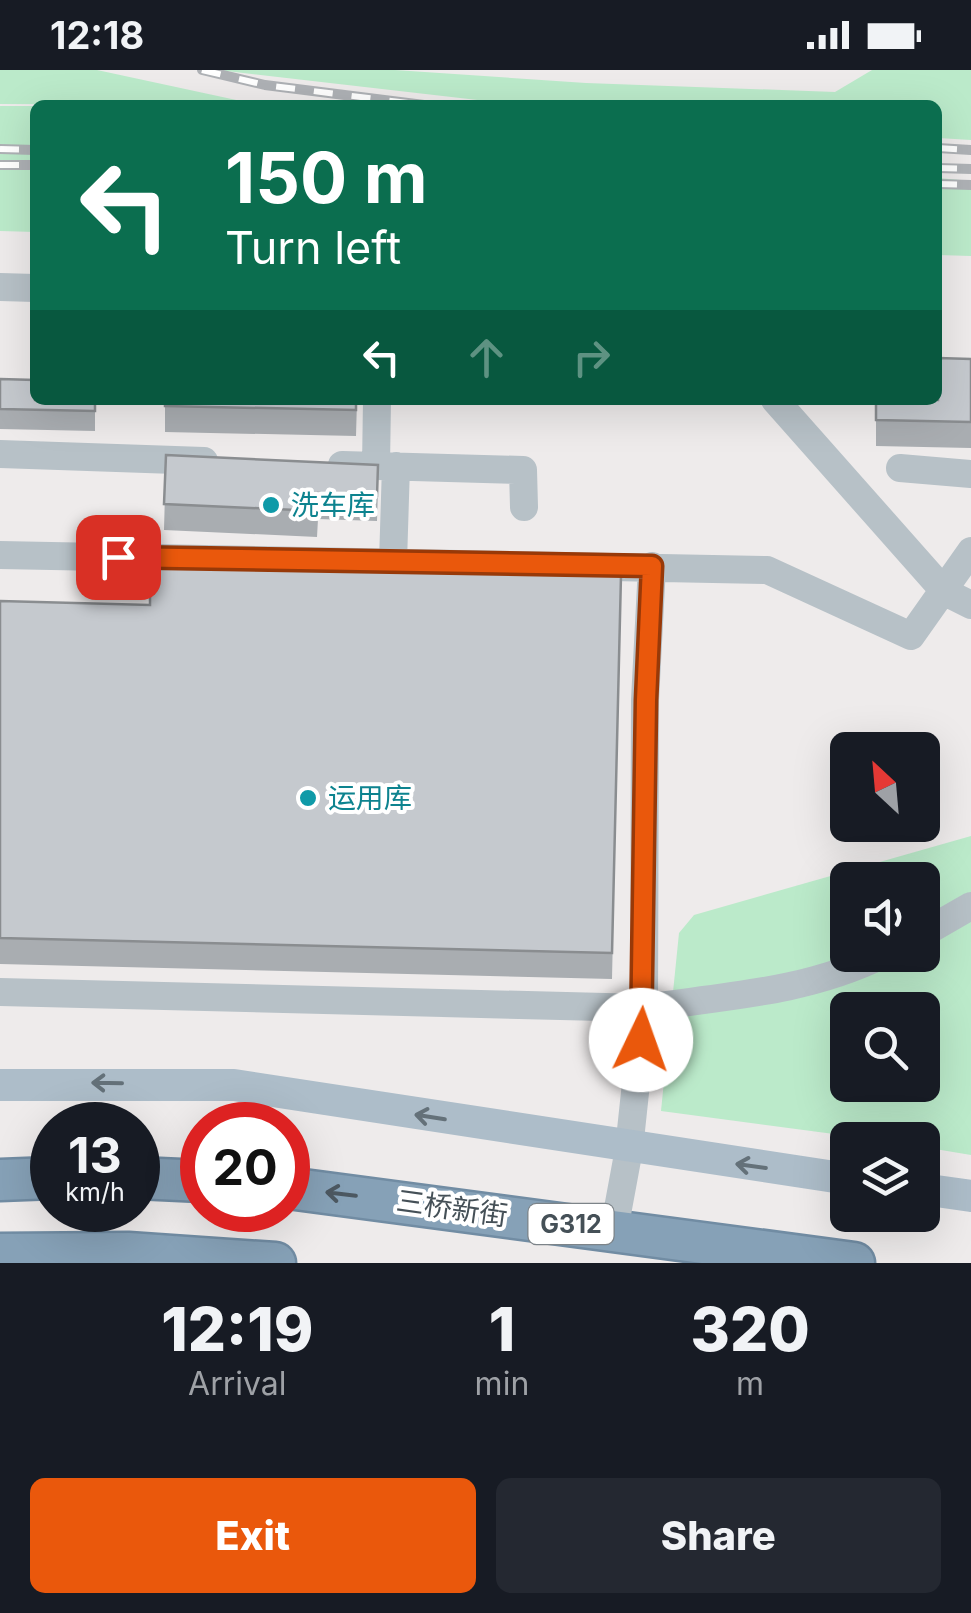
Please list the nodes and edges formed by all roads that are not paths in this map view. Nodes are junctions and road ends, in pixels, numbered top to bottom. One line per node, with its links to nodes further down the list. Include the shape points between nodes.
1 (0, 287): 2 (street)
2 (30, 288)
3 (378, 405): 8 (street)
4 (779, 405): 16 (street)
5 (0, 454): 6 (street)
6 (237, 462)
7 (316, 464): 8 (street)
8 (386, 466): 11 (street, via 524,470); 14 (street)
9 (900, 468): 10 (street)
10 (971, 474)
11 (524, 507)
12 (971, 551): 16 (street)
13 (0, 555): 14 (street)
14 (393, 562): 15 (street)
15 (652, 566): 16 (street, via 768,570 911,636); 22 (street)
16 (944, 592): 17 (street)
17 (971, 606)
18 (971, 906): 19 (street)
19 (940, 924)
20 (848, 972): 22 (street, via 801,986)
21 (0, 992): 22 (street)
22 (644, 1008): 24 (street)
23 (0, 1086): 24 (main road, one-way to 23, via 234,1085)
24 (629, 1149): 25 (main road, one-way to 24); 31 (street)
25 (830, 1177)
26 (30, 1179): 27 (highway)
27 (0, 1180)
28 (310, 1192): 31 (highway, 三桥新街 / G312, one-way to 28)
29 (940, 1192): 30 (main road)
30 (971, 1196)
31 (612, 1247): 34 (highway, 三桥新街 / G312)
32 (0, 1254): 33 (highway, via 128,1253)
33 (275, 1263)
34 (854, 1263)

